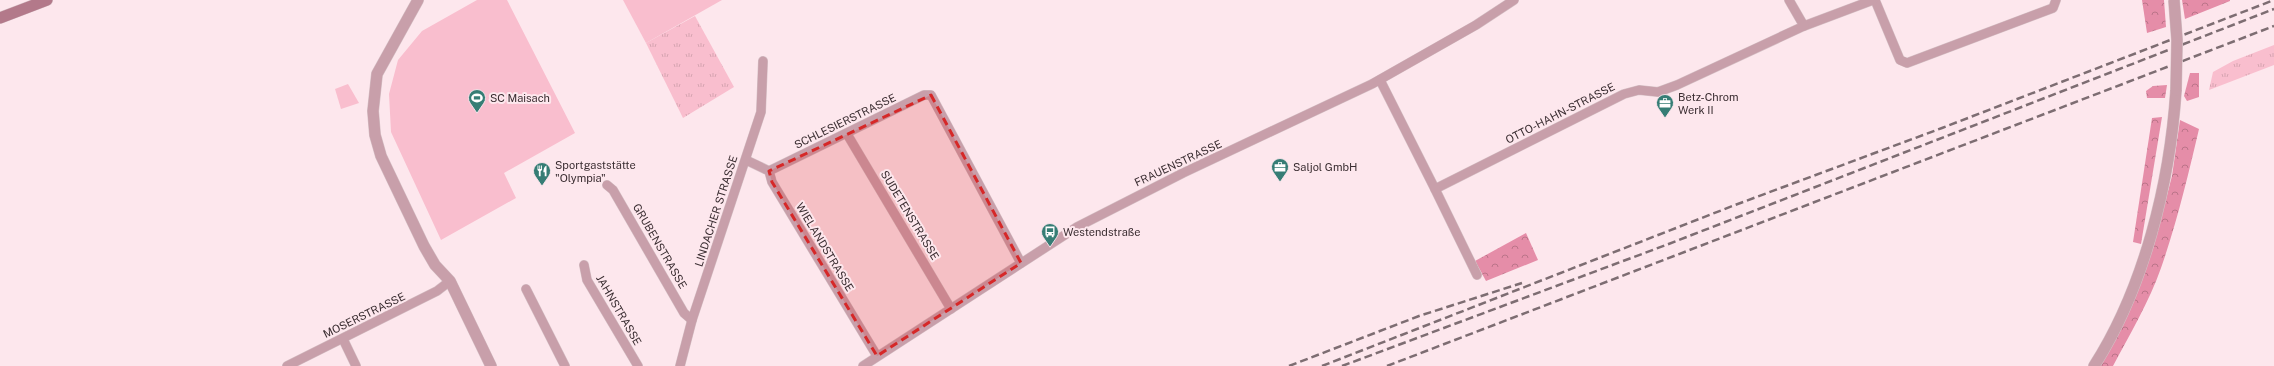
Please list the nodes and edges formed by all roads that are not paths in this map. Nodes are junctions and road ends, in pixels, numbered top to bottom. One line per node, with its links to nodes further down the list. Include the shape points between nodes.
1 (47, 0): 8 (main road)
2 (418, 0): 20 (street, via 377,74 373,111 375,135 381,156 424,246 435,265)
3 (1514, 0): 11 (street, FRAUENSTRASSE)
4 (1789, 0): 9 (street)
5 (1874, 0): 6 (street, via 1900,60 1907,62 2052,8); 9 (street, OTTO-HAHN-STRASSE)
6 (2056, 0)
7 (2174, 0): 33 (street, bridge, via 2177,40 2176,90 2165,180 2152,232 2122,313)
8 (0, 18)
9 (1804, 26): 16 (street, OTTO-HAHN-STRASSE, via 1677,85 1658,92 1639,90 1624,94)
10 (763, 61): 13 (street, LINDACHER STRASSE, via 761,112)
11 (1380, 80): 16 (street); 17 (street, FRAUENSTRASSE, via 1123,202 1061,236)
12 (847, 134): 14 (street, SCHLESIERSTRASSE); 17 (street, SCHLESIERSTRASSE, via 924,96 931,95); 22 (street, SUDETENSTRASSE)
13 (746, 160): 14 (street); 23 (street, LINDACHER STRASSE)
14 (769, 171): 25 (street, WIELANDSTRASSE, via 772,182)
15 (607, 184): 23 (street, GRUBENSTRASSE, via 637,230 684,313)
16 (1435, 189): 19 (street)
17 (1021, 263): 22 (street, FRAUENSTRASSE)
18 (584, 265): 30 (street, JAHNSTRASSE, via 587,280)
19 (1477, 275)
20 (450, 281): 24 (street, MOSERSTRASSE, via 437,292); 28 (street)
21 (526, 289): 29 (street)
22 (951, 308): 25 (street, FRAUENSTRASSE)
23 (692, 320): 31 (street, LINDACHER STRASSE)
24 (343, 339): 26 (street, MOSERSTRASSE); 27 (street)
25 (877, 356): 32 (street, FRAUENSTRASSE)
26 (287, 366)
27 (356, 366)
28 (491, 366)
29 (565, 366)
30 (638, 366)
31 (680, 366)
32 (863, 366)
33 (2094, 366)

